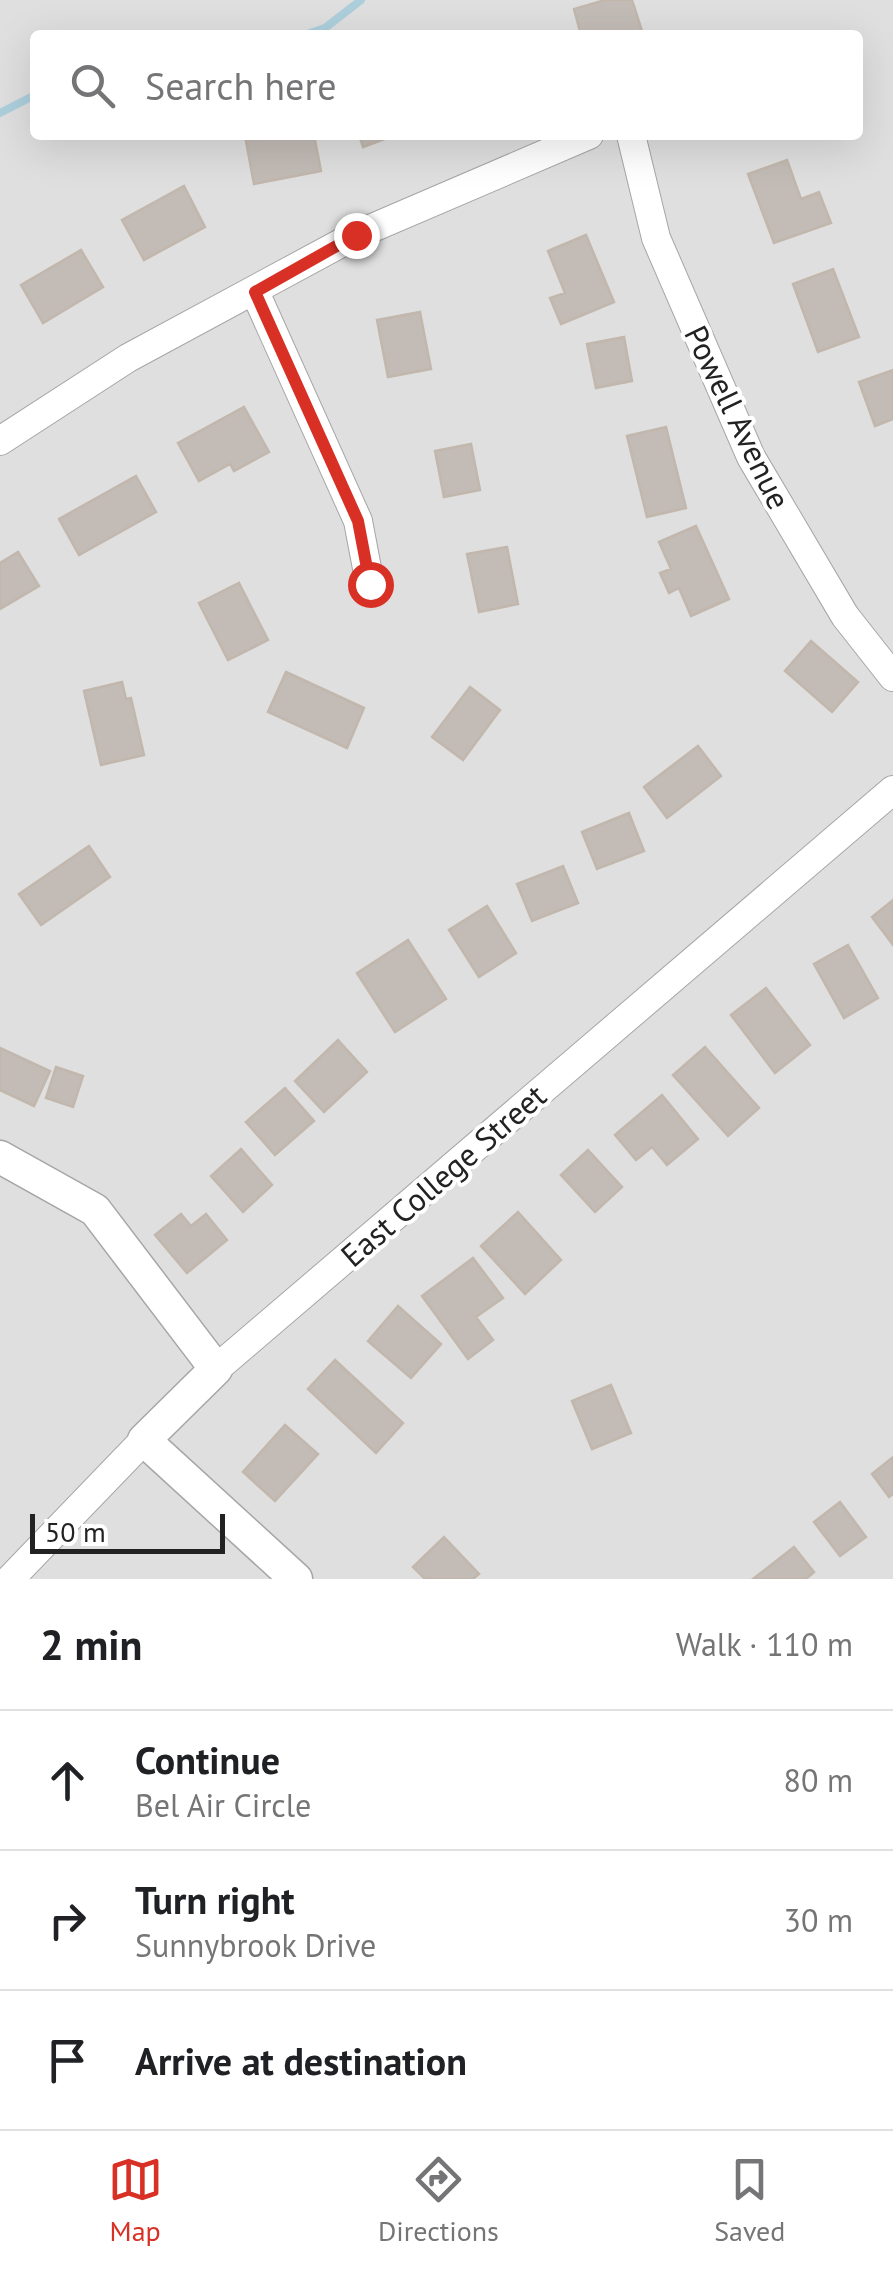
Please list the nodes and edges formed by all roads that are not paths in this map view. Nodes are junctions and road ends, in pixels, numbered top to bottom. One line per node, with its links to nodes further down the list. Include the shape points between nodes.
1 (577, 140): 3 (street, via 356,235)
2 (632, 140): 6 (street, Powell Avenue, via 656,238 750,458 845,616)
3 (255, 292): 4 (street, via 128,358); 5 (street, via 358,521)
4 (0, 441)
5 (370, 584)
6 (893, 677)
7 (893, 790): 9 (street, East College Street)
8 (0, 1157): 9 (street, via 95,1210)
9 (216, 1369): 10 (street, East College Street)
10 (144, 1440): 11 (street, East College Street); 12 (street)
11 (10, 1579)
12 (296, 1579)

